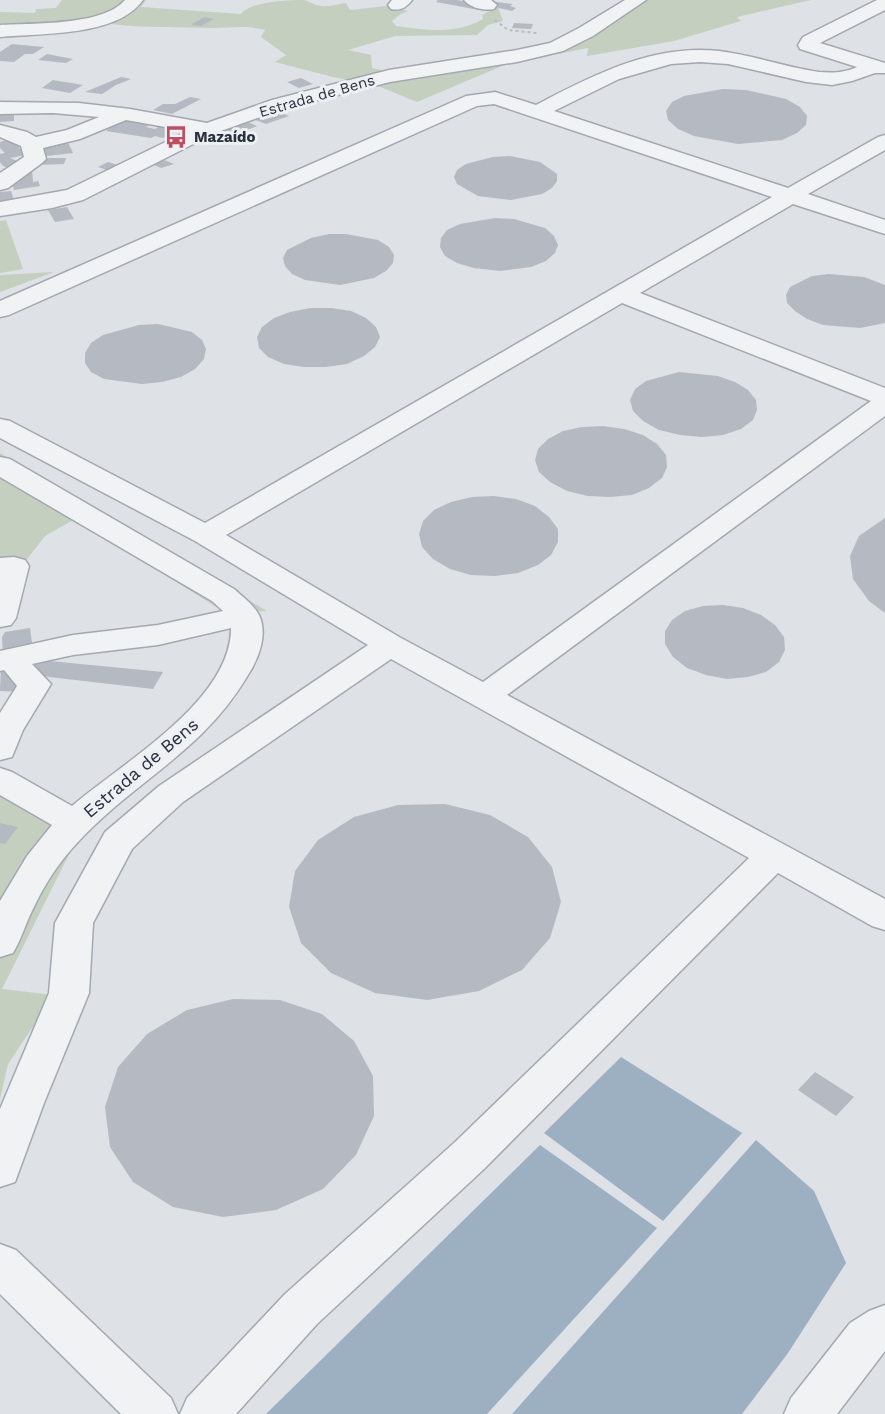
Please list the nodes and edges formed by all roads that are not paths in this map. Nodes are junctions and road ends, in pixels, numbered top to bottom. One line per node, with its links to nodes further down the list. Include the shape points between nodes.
1 (134, 0): 4 (street, via 130,9 99,21)
2 (638, 0): 9 (street, Estrada de Bens, via 556,47 389,76 279,104)
3 (881, 8): 5 (street, via 807,45)
4 (0, 31)
5 (880, 68): 7 (street, via 840,79 812,79 714,57 652,61)
6 (0, 108): 8 (street, via 54,105)
7 (537, 112): 14 (street); 18 (street, via 495,98 472,100)
8 (124, 114): 9 (street); 12 (street, via 73,135)
9 (208, 129): 15 (street, Estrada de Bens, via 75,195)
10 (0, 131): 12 (street)
11 (885, 141): 14 (street)
12 (32, 144): 13 (street, via 35,159)
13 (0, 183)
14 (793, 196): 16 (street); 17 (street)
15 (0, 209)
16 (885, 227)
17 (620, 294): 19 (street); 23 (street)
18 (0, 310)
19 (885, 397)
20 (885, 403): 29 (street)
21 (0, 427): 23 (street)
22 (0, 465): 25 (street, via 223,594)
23 (205, 535): 27 (street)
24 (0, 567): 26 (street, via 14,566)
25 (244, 616): 28 (street, via 158,635 73,645); 32 (street, Estrada de Bens, via 243,653 208,711 178,742)
26 (0, 618)
27 (390, 645): 29 (street); 36 (street, via 171,794 118,841 75,923 69,993 22,1102)
28 (6, 660): 30 (street, via 35,684 6,730)
29 (484, 696): 33 (street)
30 (0, 749)
31 (0, 780): 32 (street)
32 (75, 823): 35 (street, Estrada de Bens, via 37,871 9,919)
33 (774, 855): 34 (street); 40 (street, via 469,1156 301,1309)
34 (885, 916)
35 (0, 944)
36 (0, 1169)
37 (0, 1264): 39 (street)
38 (885, 1326): 41 (street, via 866,1338)
39 (154, 1414)
40 (204, 1414)
41 (808, 1414)

